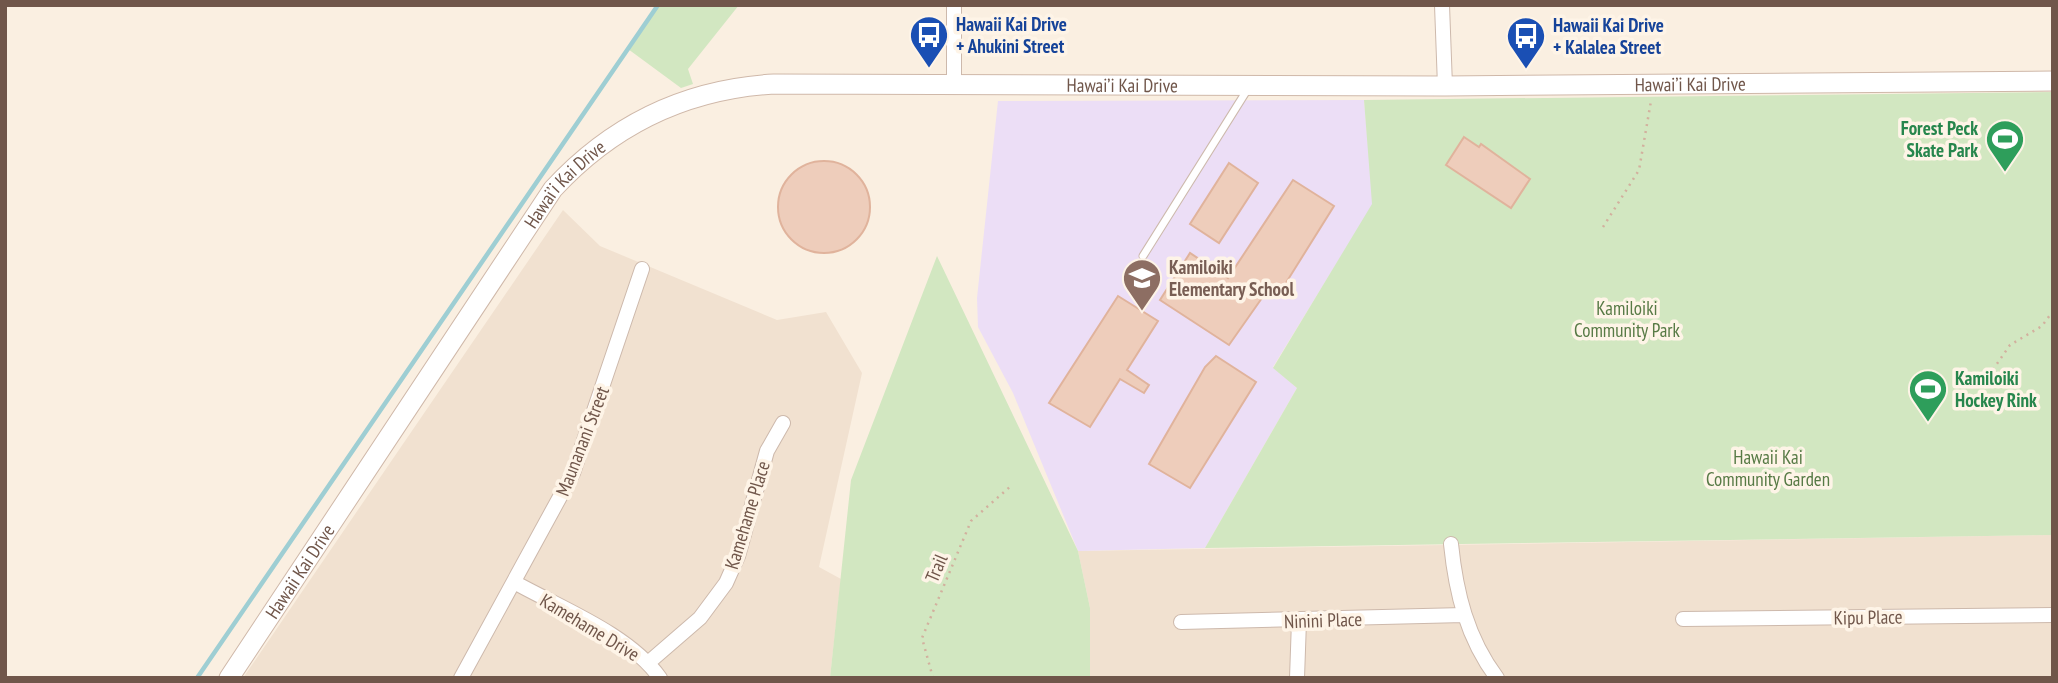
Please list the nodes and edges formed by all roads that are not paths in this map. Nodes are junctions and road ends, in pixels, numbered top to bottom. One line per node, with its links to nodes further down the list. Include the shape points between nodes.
1 (954, 5): 5 (street)
2 (1442, 5): 6 (street)
3 (2053, 81): 6 (main road, Hawai’i Kai Drive)
4 (1252, 83): 5 (main road, Hawai’i Kai Drive); 6 (main road, Hawai’i Kai Drive); 7 (lane)
5 (954, 84): 10 (main road, Hawai’i Kai Drive, via 774,84 723,89 663,108 608,138 570,170 537,209)
6 (1445, 86)
7 (1143, 256)
8 (642, 269): 12 (street, Maunanani Street, via 573,473)
9 (783, 423): 18 (street, Kamehame Place, via 767,451 726,583 700,618)
10 (370, 463): 19 (main road, Hawaii Kai Drive)
11 (1451, 544): 13 (street)
12 (514, 582): 18 (street, Kamehame Drive, via 620,641); 20 (street, Maunanani Street)
13 (1464, 615): 16 (street, Ninini Place); 23 (street)
14 (2053, 615): 15 (street, Kipu Place)
15 (1683, 619)
16 (1299, 621): 17 (street, Ninini Place); 22 (street)
17 (1181, 622)
18 (648, 663): 21 (street, Kamehame Drive)
19 (229, 678)
20 (461, 678)
21 (660, 678)
22 (1297, 678)
23 (1497, 678)

